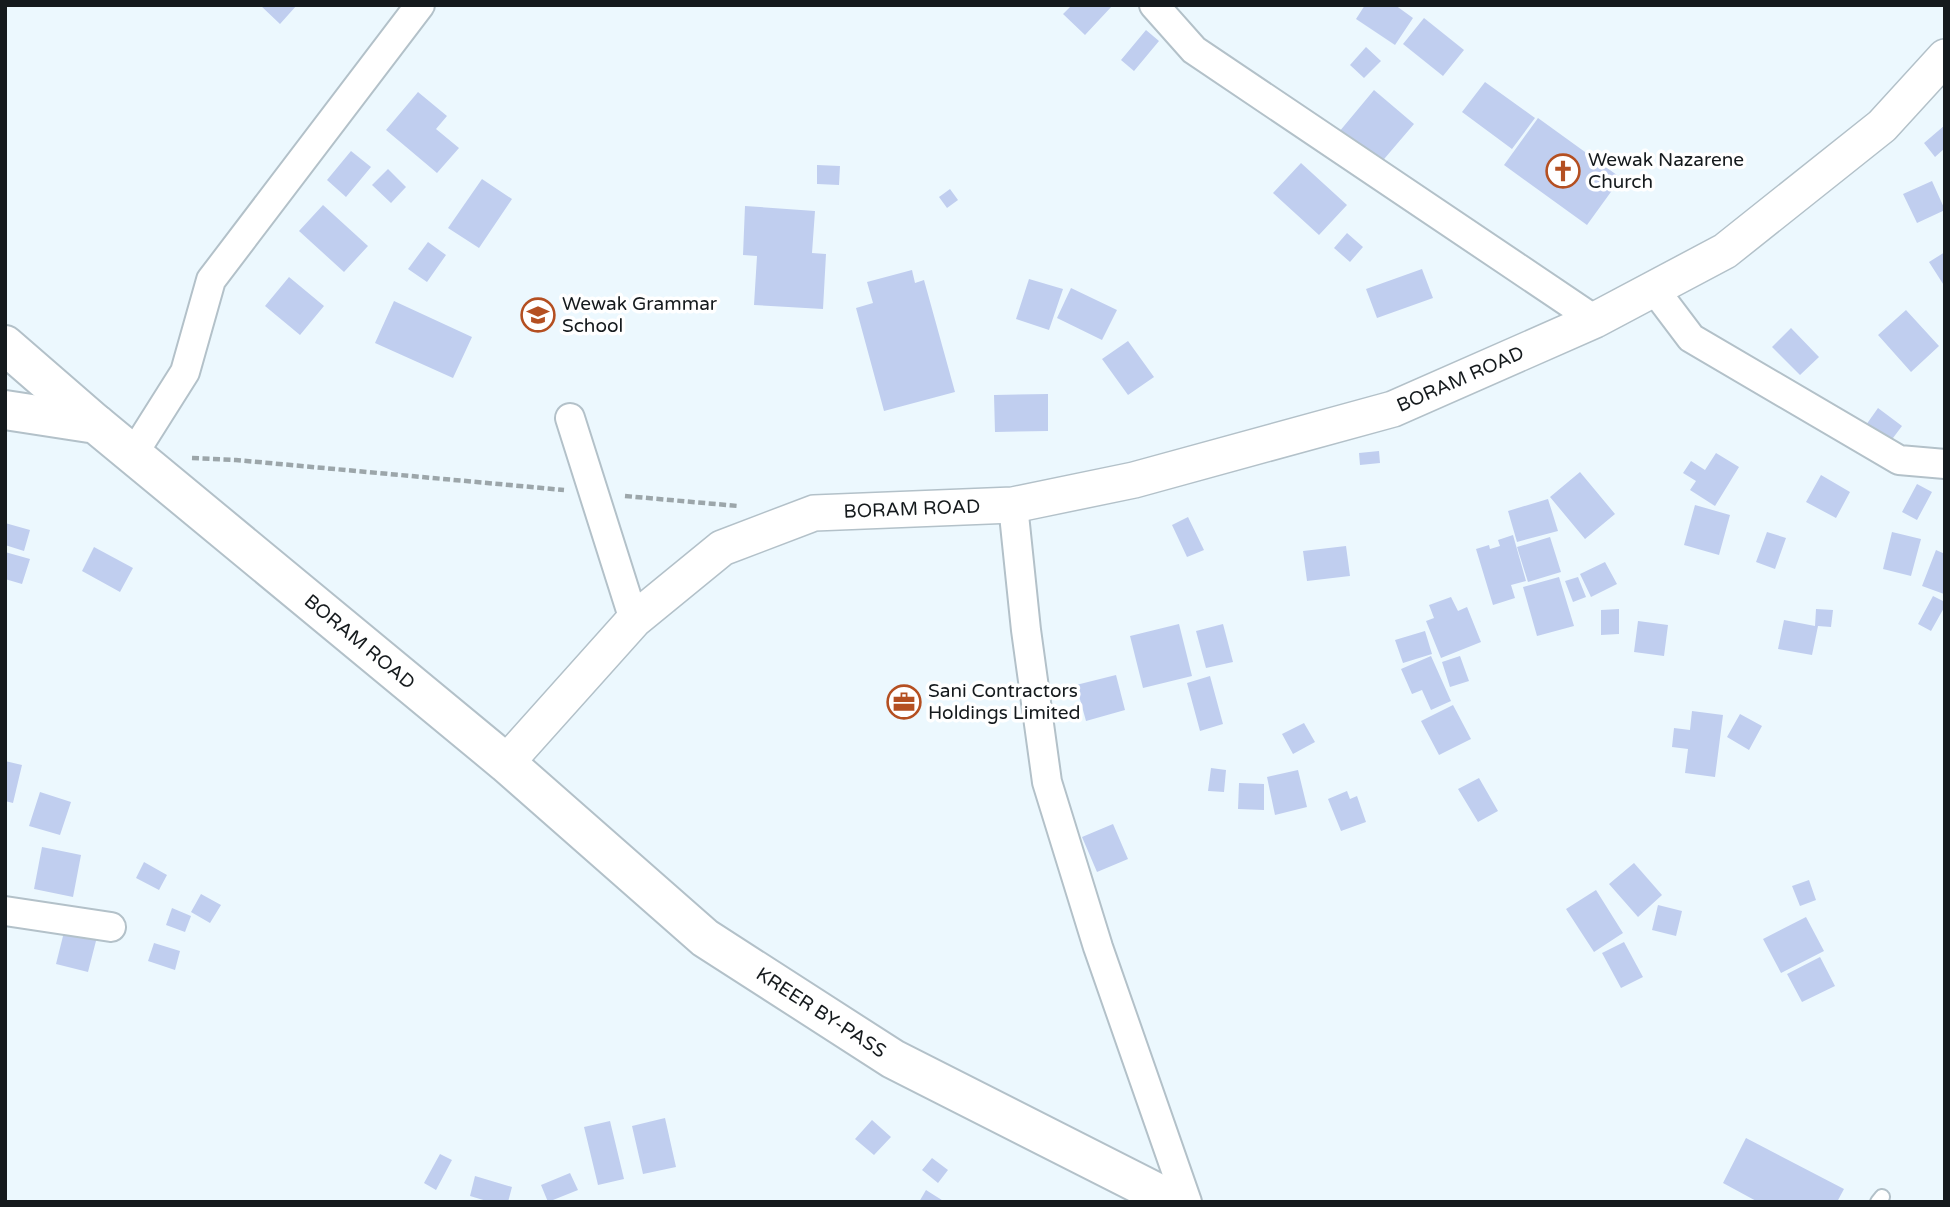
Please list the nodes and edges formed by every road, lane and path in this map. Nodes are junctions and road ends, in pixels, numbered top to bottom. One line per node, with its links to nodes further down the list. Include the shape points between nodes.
1 (420, 5): 10 (street, via 211,280 185,372)
2 (1153, 5): 5 (street, via 1194,50)
3 (1945, 57): 4 (street, BORAM ROAD, via 1872,134 1725,251)
4 (1654, 289): 5 (street, BORAM ROAD); 12 (street, via 1691,338 1899,460)
5 (1595, 320): 15 (street, BORAM ROAD, via 1393,409 1134,480)
6 (5, 345): 9 (main road, BORAM ROAD)
7 (5, 410): 9 (main road)
8 (570, 418): 17 (street)
9 (96, 424): 10 (main road, BORAM ROAD)
10 (132, 456): 18 (main road, BORAM ROAD)
11 (184, 458): 13 (path)
12 (1945, 464)
13 (566, 490)
14 (621, 495): 16 (path)
15 (1013, 505): 17 (street, BORAM ROAD, via 814,513 722,548); 22 (street, via 1047,782 1098,947)
16 (745, 507)
17 (634, 620): 18 (street, BORAM ROAD)
18 (506, 763): 21 (main road, KREER BY-PASS, via 717,945 893,1059)
19 (5, 911): 20 (street)
20 (111, 927)
21 (1175, 1202)
22 (1187, 1202)

